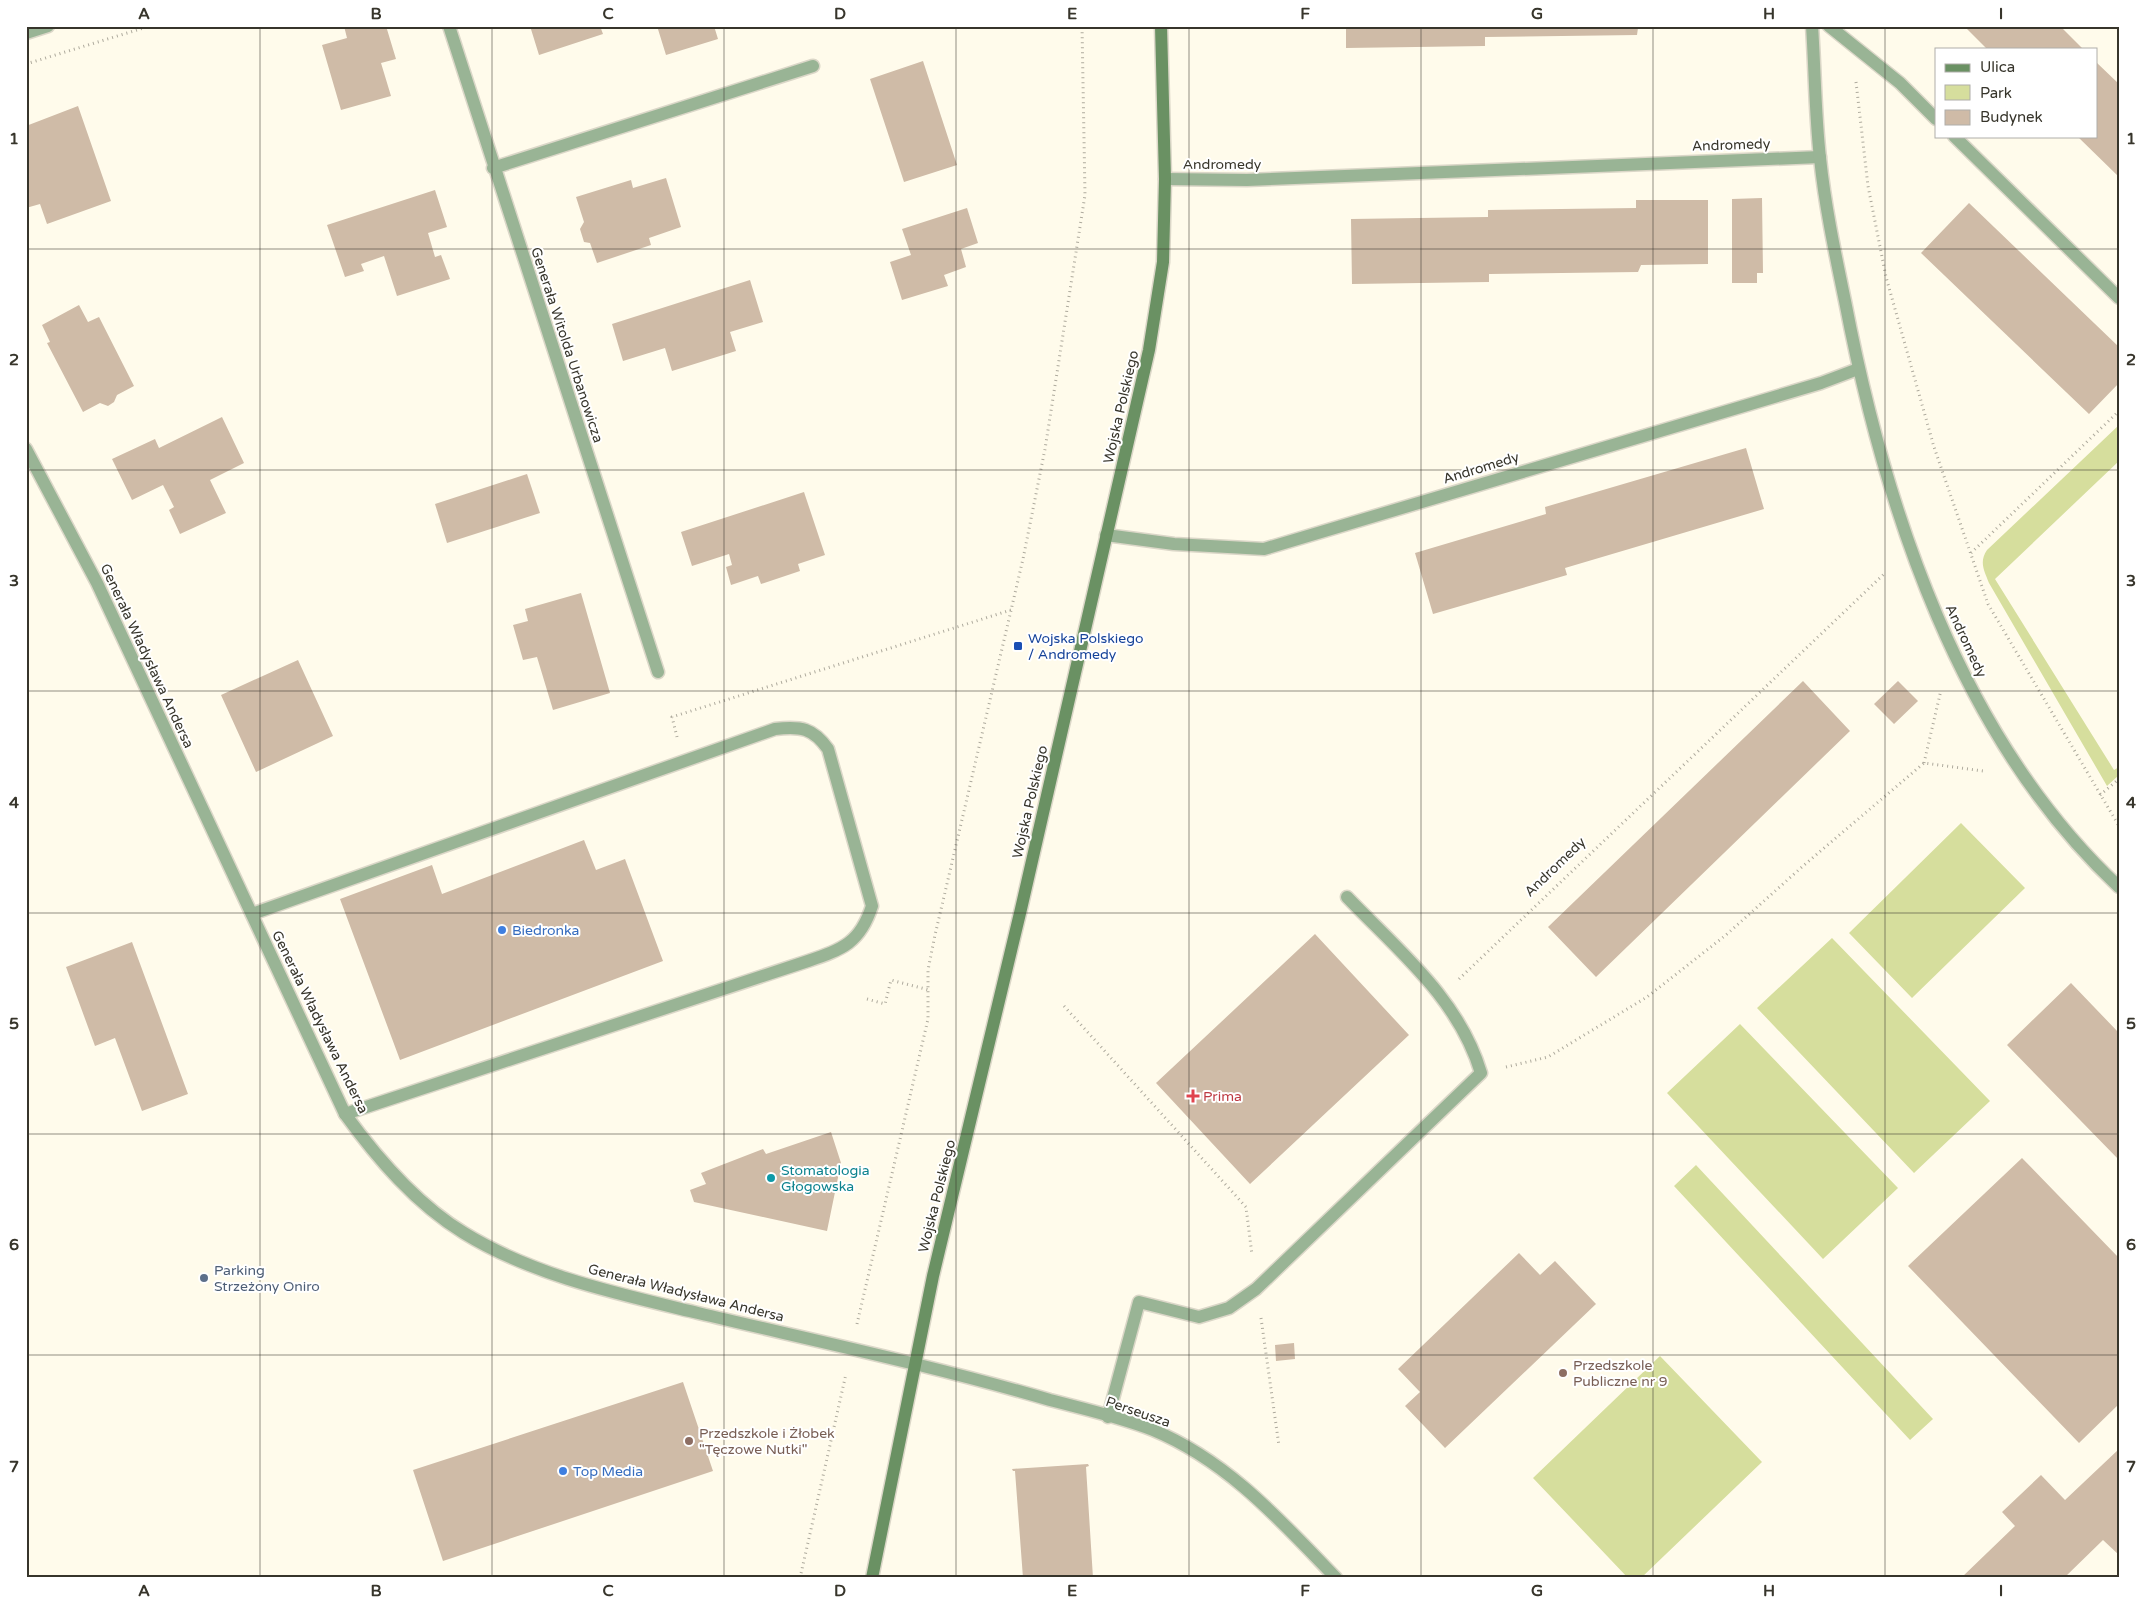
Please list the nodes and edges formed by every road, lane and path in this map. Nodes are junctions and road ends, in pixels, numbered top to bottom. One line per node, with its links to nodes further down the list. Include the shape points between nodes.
1 (48, 26): 8 (street)
2 (150, 26): 10 (path)
3 (449, 26): 15 (street, Generała Witolda Urbanowicza)
4 (1082, 26): 24 (path, via 1085,195 1045,449)
5 (1161, 26): 16 (street, Wojska Polskiego)
6 (1812, 26): 14 (street, Andromedy)
7 (1829, 26): 9 (street)
8 (26, 33)
9 (1855, 46): 12 (street, via 1900,83); 22 (path, via 1868,186 1886,277 1934,447)
10 (26, 64)
11 (813, 66): 15 (street)
12 (1935, 118)
13 (1956, 138): 17 (street)
14 (1820, 157): 16 (street, Andromedy, via 1247,180); 18 (street, Andromedy)
15 (494, 168): 25 (street, Generała Witolda Urbanowicza)
16 (1165, 179): 21 (street, Wojska Polskiego, via 1163,262 1151,340)
17 (2119, 298)
18 (1858, 369): 21 (street, Andromedy, via 1264,550); 33 (street, Andromedy, via 1913,553 1957,663 2022,776 2097,867)
19 (2119, 411): 22 (path)
20 (26, 448): 35 (street, Generała Władysława Andersa, via 97,584)
21 (1106, 535): 44 (street, Wojska Polskiego, via 935,1266)
22 (1971, 553): 31 (path, via 1988,604)
23 (1884, 574): 37 (path, Andromedy)
24 (1011, 610): 27 (path, via 672,717); 36 (path, via 935,935 928,970)
25 (658, 672)
26 (1941, 690): 28 (path)
27 (684, 761): 35 (street); 41 (street, via 775,729 803,729 818,736 828,750 872,906 865,927 851,942 831,954)
28 (1924, 763): 29 (path); 40 (path, via 1726,935 1647,997 1548,1057)
29 (1983, 771)
30 (2119, 779): 31 (path)
31 (2100, 795): 32 (path)
32 (2118, 823)
33 (2119, 887)
34 (1347, 897): 37 (street)
35 (252, 914): 41 (street, Generała Władysława Andersa)
36 (929, 990): 38 (path, via 891,980 885,1004); 43 (path, via 928,1019)
37 (1442, 995): 40 (street, via 1466,1033)
38 (867, 999)
39 (1064, 1006): 42 (path, via 1246,1207)
40 (1481, 1073): 42 (street)
41 (345, 1114): 44 (street, Generała Władysława Andersa, via 373,1152 408,1189 463,1233 523,1262 610,1292)
42 (1256, 1289): 46 (street, via 1229,1308 1199,1317 1139,1302); 47 (path)
43 (857, 1325)
44 (915, 1364): 46 (street, Perseusza, via 978,1378); 49 (street, Wojska Polskiego)
45 (845, 1378): 48 (path)
46 (1108, 1417): 50 (street, Perseusza, via 1152,1430 1198,1453 1236,1479)
47 (1279, 1446)
48 (800, 1578)
49 (872, 1578)
50 (1336, 1578)

